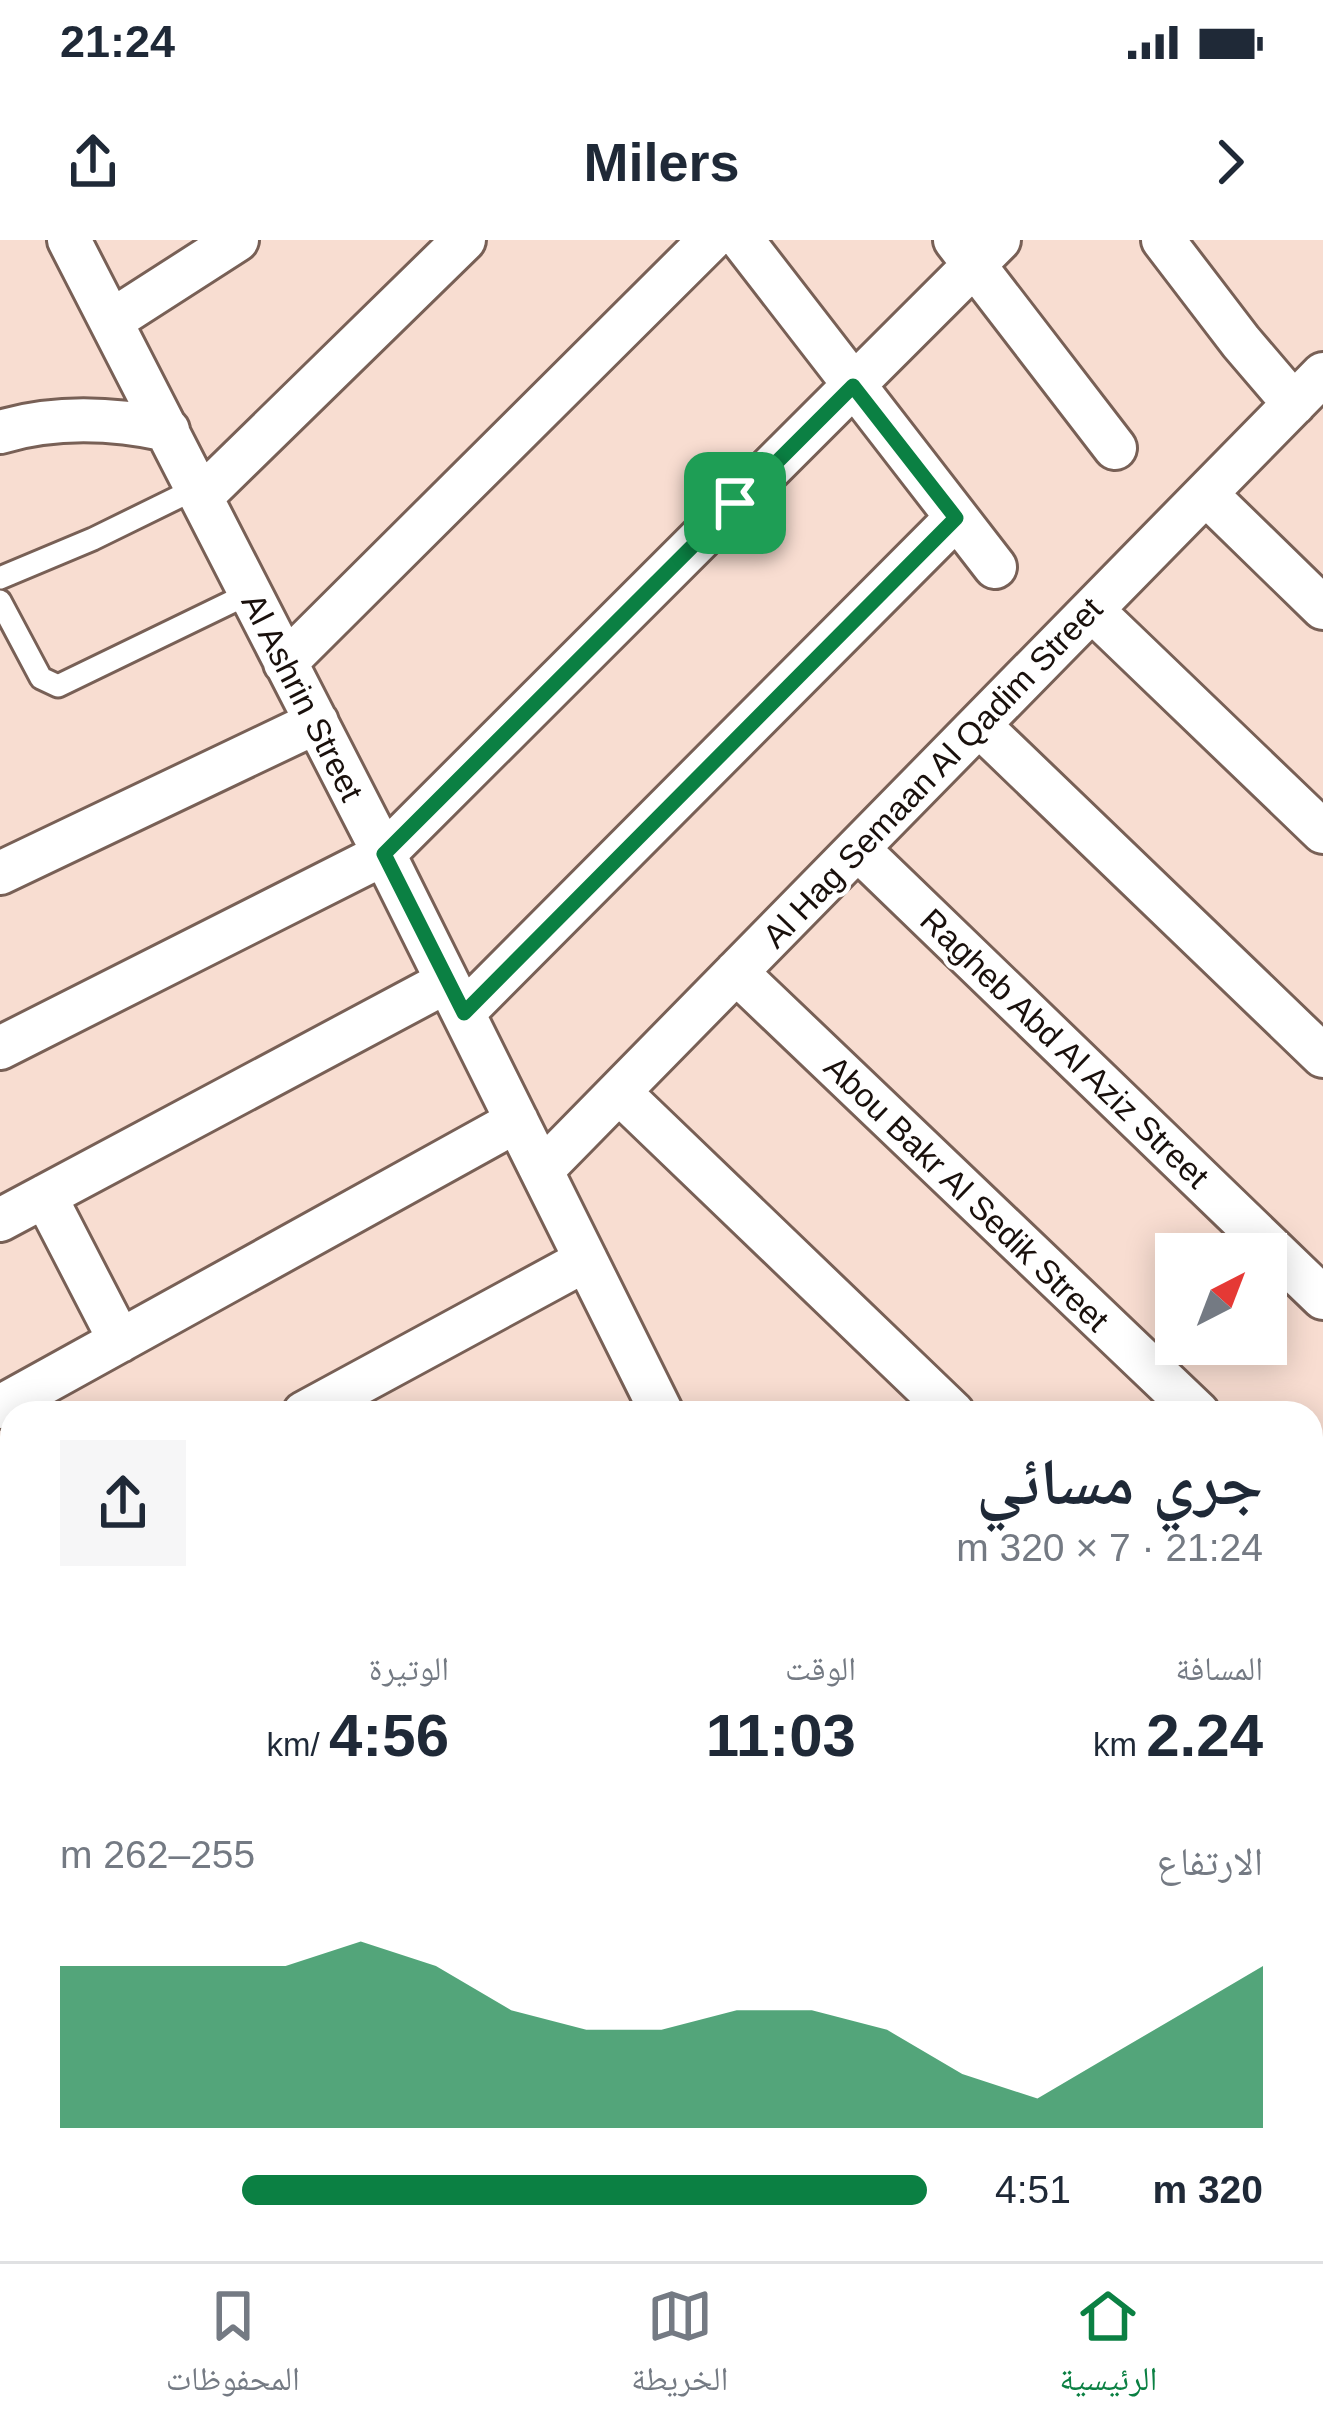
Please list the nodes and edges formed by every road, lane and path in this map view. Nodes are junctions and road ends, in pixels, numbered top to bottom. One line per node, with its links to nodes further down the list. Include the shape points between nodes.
1 (69, 240): 8 (street, Al Ashrin Street)
2 (237, 240): 8 (street)
3 (464, 240): 14 (street)
4 (710, 240): 23 (street)
5 (742, 240): 10 (street)
6 (1163, 240): 9 (street, via 1205,298)
7 (976, 248): 10 (street); 13 (street)
8 (111, 321): 11 (street, Al Ashrin Street)
9 (1315, 383): 15 (street, Al Hag Semaan Al Qadim Street)
10 (853, 386): 16 (street); 28 (street)
11 (168, 430): 12 (street, via 82,421); 14 (street, Al Ashrin Street)
12 (0, 432)
13 (1115, 448)
14 (199, 492): 18 (lane); 19 (street, Al Ashrin Street)
15 (1206, 494): 21 (street); 22 (street, Al Hag Semaan Al Qadim Street)
16 (956, 518): 17 (street); 31 (street)
17 (995, 567)
18 (0, 578)
19 (250, 593): 20 (lane, via 58,686 41,678); 23 (street, Al Ashrin Street)
20 (0, 601)
21 (1323, 608)
22 (1092, 610): 25 (street, Al Hag Semaan Al Qadim Street); 26 (street)
23 (285, 663): 24 (street, Al Ashrin Street)
24 (317, 722): 28 (street, Al Ashrin Street); 29 (street)
25 (979, 725): 27 (street, Al Hag Semaan Al Qadim Street); 33 (street)
26 (1323, 832)
27 (858, 849): 30 (street, Al Hag Semaan Al Qadim Street); 40 (street, Ragheb Abd Al Aziz Street)
28 (384, 854): 31 (street, Al Ashrin Street); 32 (street)
29 (0, 873)
30 (736, 972): 34 (street, Al Hag Semaan Al Qadim Street); 46 (street, Abou Bakr Al Sedik Street)
31 (455, 998): 35 (street, Al Ashrin Street); 37 (street)
32 (0, 1048)
33 (1323, 1056)
34 (619, 1093): 36 (street, Al Hag Semaan Al Qadim Street); 45 (street)
35 (517, 1121): 36 (street, Al Ashrin Street); 41 (street)
36 (542, 1170): 39 (street, Al Ashrin Street)
37 (44, 1196): 38 (street); 41 (street)
38 (0, 1220)
39 (586, 1261): 43 (street); 44 (street, Al Ashrin Street)
40 (1323, 1298)
41 (120, 1341): 42 (street)
42 (11, 1401)
43 (326, 1401)
44 (653, 1401)
45 (938, 1401)
46 (1185, 1401)

